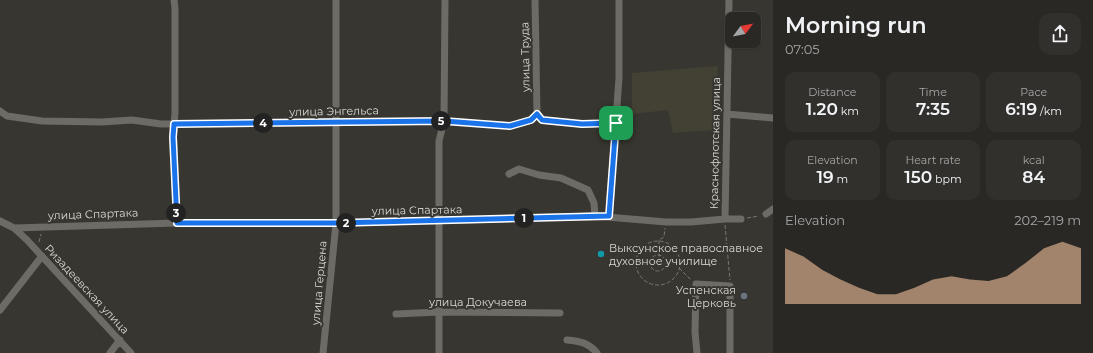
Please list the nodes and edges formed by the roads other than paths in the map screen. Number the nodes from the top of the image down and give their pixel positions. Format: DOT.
graph roads {
  1 [pos="174,0"];
  2 [pos="336,0"];
  3 [pos="445,0"];
  4 [pos="535,0"];
  5 [pos="619,0"];
  6 [pos="729,0"];
  7 [pos="0,112"];
  8 [pos="537,114"];
  9 [pos="728,114"];
  10 [pos="773,118"];
  11 [pos="444,121"];
  12 [pos="335,122"];
  13 [pos="616,123"];
  14 [pos="174,124"];
  15 [pos="509,174"];
  16 [pos="773,209"];
  17 [pos="766,214"];
  18 [pos="595,216"];
  19 [pos="609,216"];
  20 [pos="724,219"];
  21 [pos="741,219"];
  22 [pos="0,221"];
  23 [pos="438,221"];
  24 [pos="177,223"];
  25 [pos="336,223"];
  26 [pos="14,228"];
  27 [pos="35,228"];
  28 [pos="26,240"];
  29 [pos="40,253"];
  30 [pos="0,310"];
  31 [pos="439,312"];
  32 [pos="560,313"];
  33 [pos="396,314"];
  34 [pos="120,340"];
  35 [pos="567,340"];
  36 [pos="110,353"];
  37 [pos="131,353"];
  38 [pos="323,353"];
  39 [pos="439,353"];
  40 [pos="597,353"];
  41 [pos="697,353"];
  42 [pos="730,353"];
  1 -- 14 [label="street"];
  2 -- 12 [label="street, улица Герцена"];
  3 -- 11 [label="street"];
  4 -- 8 [label="street, улица Труда"];
  5 -- 13 [label="street"];
  6 -- 9 [label="street, Краснофлотская улица"];
  7 -- 14 [label="street, улица Энгельса"];
  8 -- 11 [label="street, улица Энгельса"];
  8 -- 13 [label="street"];
  9 -- 10 [label="street"];
  9 -- 20 [label="street, Краснофлотская улица"];
  11 -- 12 [label="street, улица Энгельса"];
  11 -- 23 [label="street"];
  12 -- 14 [label="street, улица Энгельса"];
  12 -- 25 [label="street, улица Герцена"];
  13 -- 19 [label="street"];
  14 -- 24 [label="street"];
  15 -- 18 [label="street"];
  16 -- 17 [label="street"];
  18 -- 19 [label="street, улица Спартака"];
  18 -- 23 [label="street, улица Спартака"];
  19 -- 20 [label="street, улица Спартака"];
  20 -- 21 [label="street, улица Спартака"];
  22 -- 26 [label="street, Ризадеевская улица"];
  23 -- 25 [label="street, улица Спартака"];
  23 -- 31 [label="street"];
  24 -- 25 [label="street, улица Спартака"];
  24 -- 27 [label="street, улица Спартака"];
  25 -- 38 [label="street, улица Герцена"];
  26 -- 27 [label="street, улица Спартака"];
  26 -- 28 [label="street, Ризадеевская улица"];
  27 -- 28 [label="street"];
  28 -- 29 [label="street, Ризадеевская улица"];
  29 -- 30 [label="street"];
  29 -- 34 [label="street, Ризадеевская улица"];
  31 -- 32 [label="street, улица Докучаева"];
  31 -- 33 [label="street, улица Докучаева"];
  31 -- 39 [label="street"];
  34 -- 36 [label="street"];
  34 -- 37 [label="street, Ризадеевская улица"];
  35 -- 40 [label="street"];
  41 -- 42 [label="street"];
}
